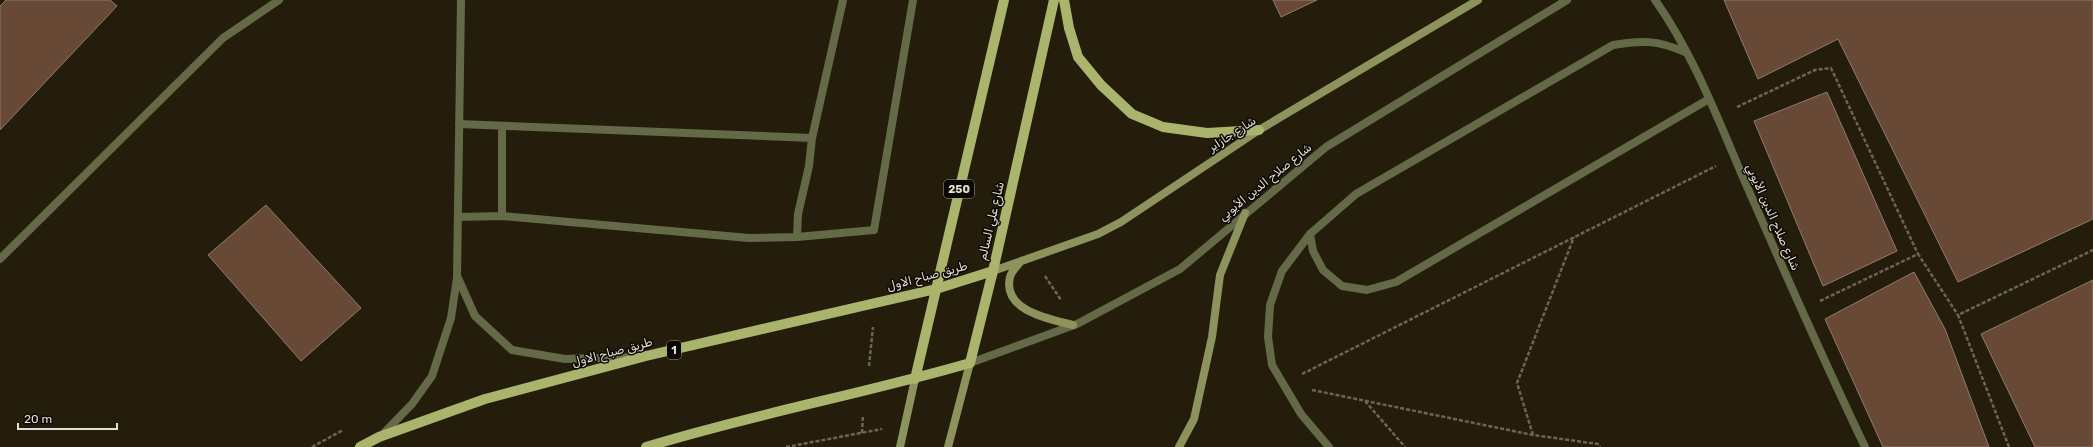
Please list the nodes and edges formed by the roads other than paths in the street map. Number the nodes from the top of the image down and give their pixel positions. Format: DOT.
graph roads {
  1 [pos="279,0"];
  2 [pos="461,0"];
  3 [pos="843,0"];
  4 [pos="913,0"];
  5 [pos="1004,0"];
  6 [pos="1054,0"];
  7 [pos="1064,0"];
  8 [pos="1478,0"];
  9 [pos="1567,0"];
  10 [pos="1654,0"];
  11 [pos="1685,52"];
  12 [pos="1709,99"];
  13 [pos="459,124"];
  14 [pos="502,126"];
  15 [pos="1259,130"];
  16 [pos="812,138"];
  17 [pos="1245,213"];
  18 [pos="502,216"];
  19 [pos="458,217"];
  20 [pos="1310,234"];
  21 [pos="798,237"];
  22 [pos="0,259"];
  23 [pos="1020,261"];
  24 [pos="993,271"];
  25 [pos="458,278"];
  26 [pos="936,289"];
  27 [pos="1073,325"];
  28 [pos="646,356"];
  29 [pos="970,363"];
  30 [pos="915,379"];
  31 [pos="379,437"];
  32 [pos="360,447"];
  33 [pos="646,447"];
  34 [pos="900,447"];
  35 [pos="948,447"];
  36 [pos="1179,447"];
  37 [pos="1329,447"];
  38 [pos="1865,447"];
  1 -- 22 [label="street"];
  2 -- 13 [label="street"];
  3 -- 16 [label="street"];
  4 -- 21 [label="street"];
  5 -- 26 [label="main road, 250"];
  6 -- 24 [label="main road, شارع علي السالم"];
  7 -- 15 [label="main road"];
  8 -- 15 [label="street, شارع جازاير"];
  9 -- 17 [label="street, شارع صلاح الدين الأيوبي"];
  10 -- 11 [label="street, شارع صلاح الدين الأيوبي"];
  11 -- 12 [label="street, شارع صلاح الدين الأيوبي"];
  11 -- 20 [label="street"];
  12 -- 20 [label="street"];
  12 -- 38 [label="street, شارع صلاح الدين الأيوبي"];
  13 -- 14 [label="street"];
  13 -- 19 [label="street"];
  14 -- 16 [label="street"];
  14 -- 18 [label="street"];
  15 -- 23 [label="street, شارع جازاير"];
  16 -- 21 [label="street"];
  17 -- 27 [label="street, شارع صلاح الدين الأيوبي"];
  17 -- 36 [label="street"];
  18 -- 19 [label="street"];
  18 -- 21 [label="street"];
  19 -- 25 [label="street"];
  20 -- 37 [label="street"];
  23 -- 24 [label="street, شارع جازاير"];
  23 -- 27 [label="street"];
  24 -- 26 [label="main road, طريق صباح الاول / 1"];
  24 -- 29 [label="main road, شارع علي السالم"];
  25 -- 28 [label="street"];
  25 -- 31 [label="street"];
  26 -- 28 [label="main road, طريق صباح الاول / 1"];
  26 -- 30 [label="main road, 250"];
  27 -- 29 [label="street, شارع صلاح الدين الأيوبي"];
  28 -- 31 [label="main road, طريق صباح الاول / 1"];
  29 -- 30 [label="main road"];
  29 -- 35 [label="street, شارع علي السالم"];
  30 -- 33 [label="main road"];
  30 -- 34 [label="street, 250"];
  31 -- 32 [label="main road, طريق صباح الاول / 1"];
}
